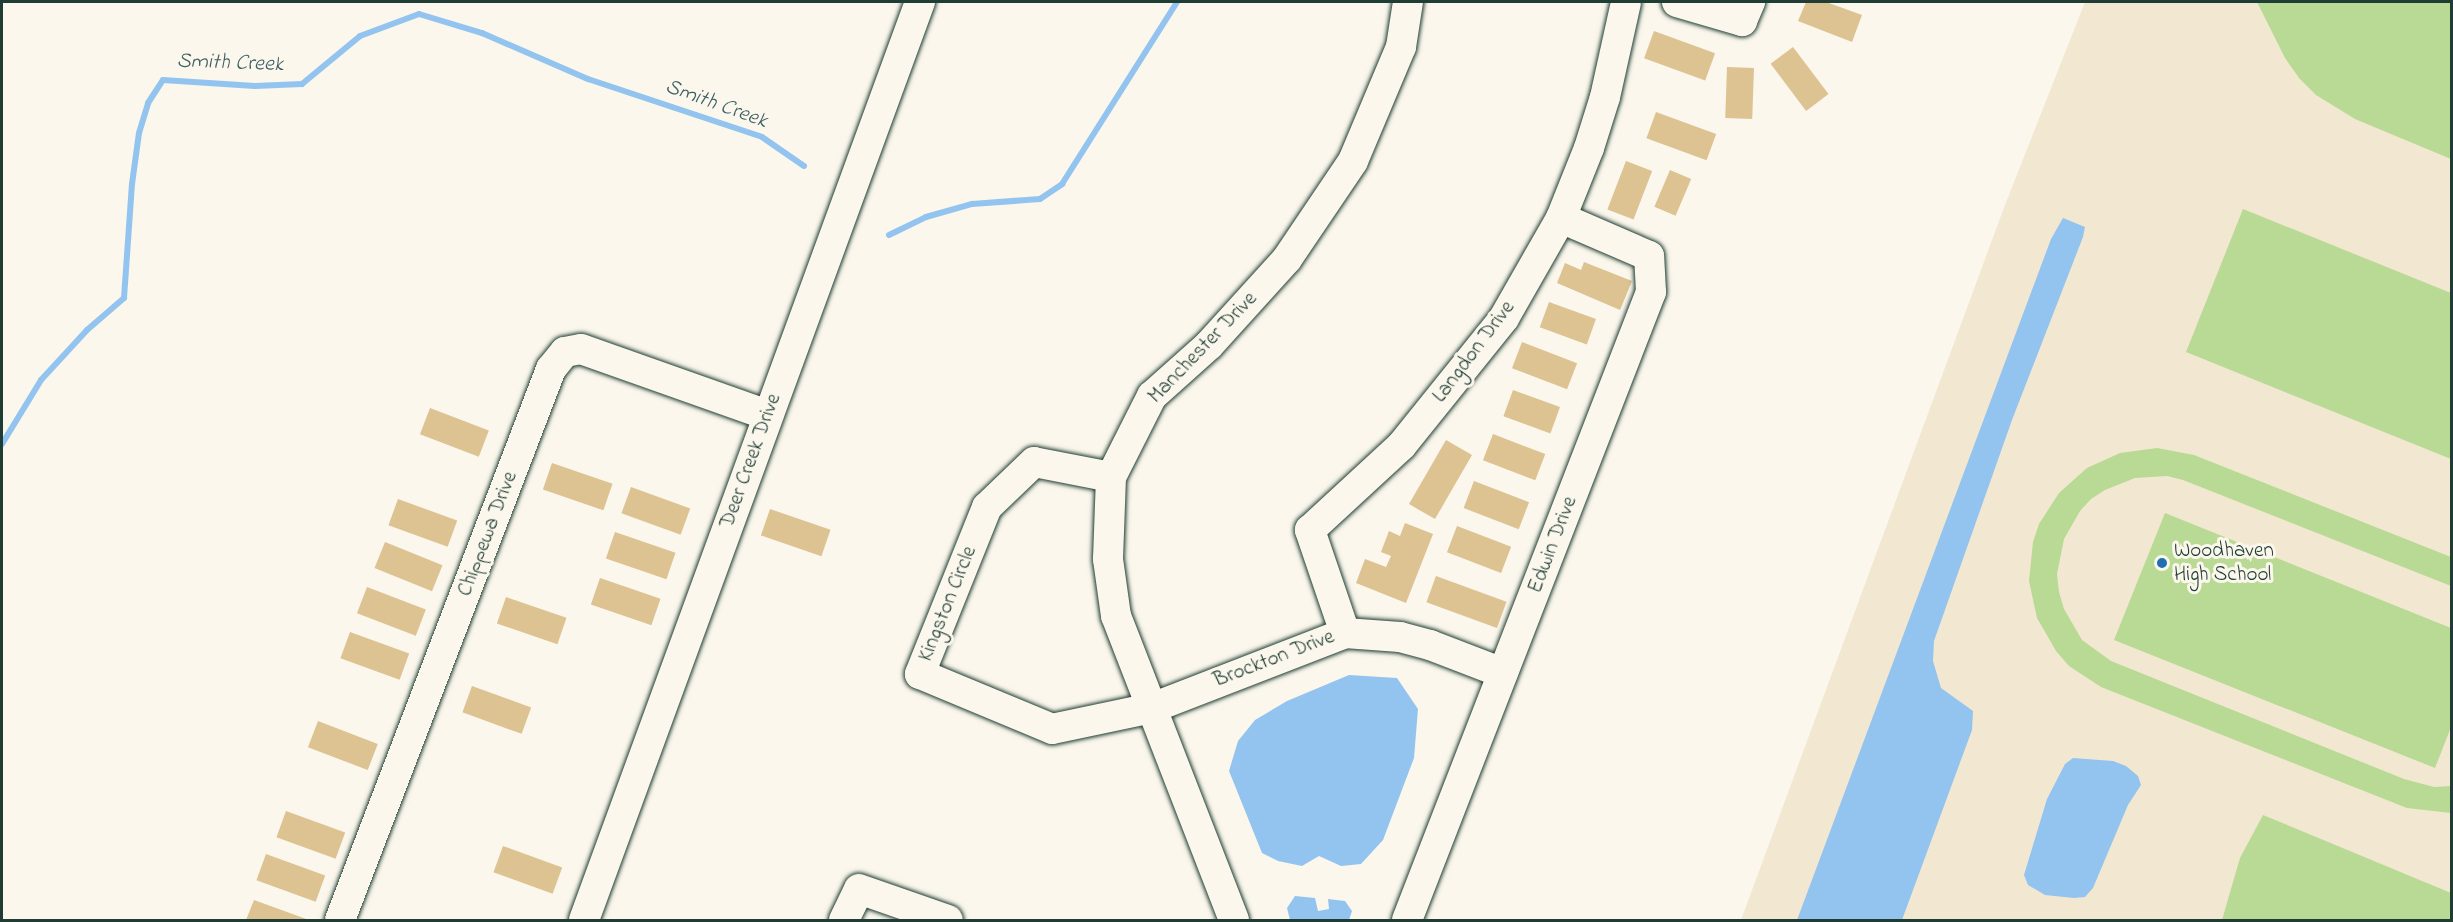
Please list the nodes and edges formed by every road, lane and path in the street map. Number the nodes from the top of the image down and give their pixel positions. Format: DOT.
graph roads {
  1 [pos="920,2"];
  2 [pos="1408,2"];
  3 [pos="1626,2"];
  4 [pos="1677,2"];
  5 [pos="1750,2"];
  6 [pos="1561,218"];
  7 [pos="767,415"];
  8 [pos="1111,477"];
  9 [pos="1345,633"];
  10 [pos="1503,673"];
  11 [pos="1152,708"];
  12 [pos="340,921"];
  13 [pos="584,921"];
  14 [pos="844,921"];
  15 [pos="948,921"];
  16 [pos="1234,921"];
  17 [pos="1407,921"];
  1 -- 7 [label="street, Deer Creek Drive"];
  2 -- 8 [label="street, Manchester Drive"];
  3 -- 6 [label="street, Langdon Drive"];
  4 -- 5 [label="street"];
  6 -- 9 [label="street, Langdon Drive"];
  6 -- 10 [label="street, Edwin Drive"];
  7 -- 12 [label="street, Chippewa Drive"];
  7 -- 13 [label="street, Deer Creek Drive"];
  8 -- 11 [label="street, Manchester Drive"];
  8 -- 11 [label="street, Kingston Circle"];
  9 -- 10 [label="street, Brockton Drive"];
  9 -- 11 [label="street, Brockton Drive"];
  10 -- 17 [label="street, Edwin Drive"];
  11 -- 16 [label="street, Manchester Drive"];
  14 -- 15 [label="street"];
}
